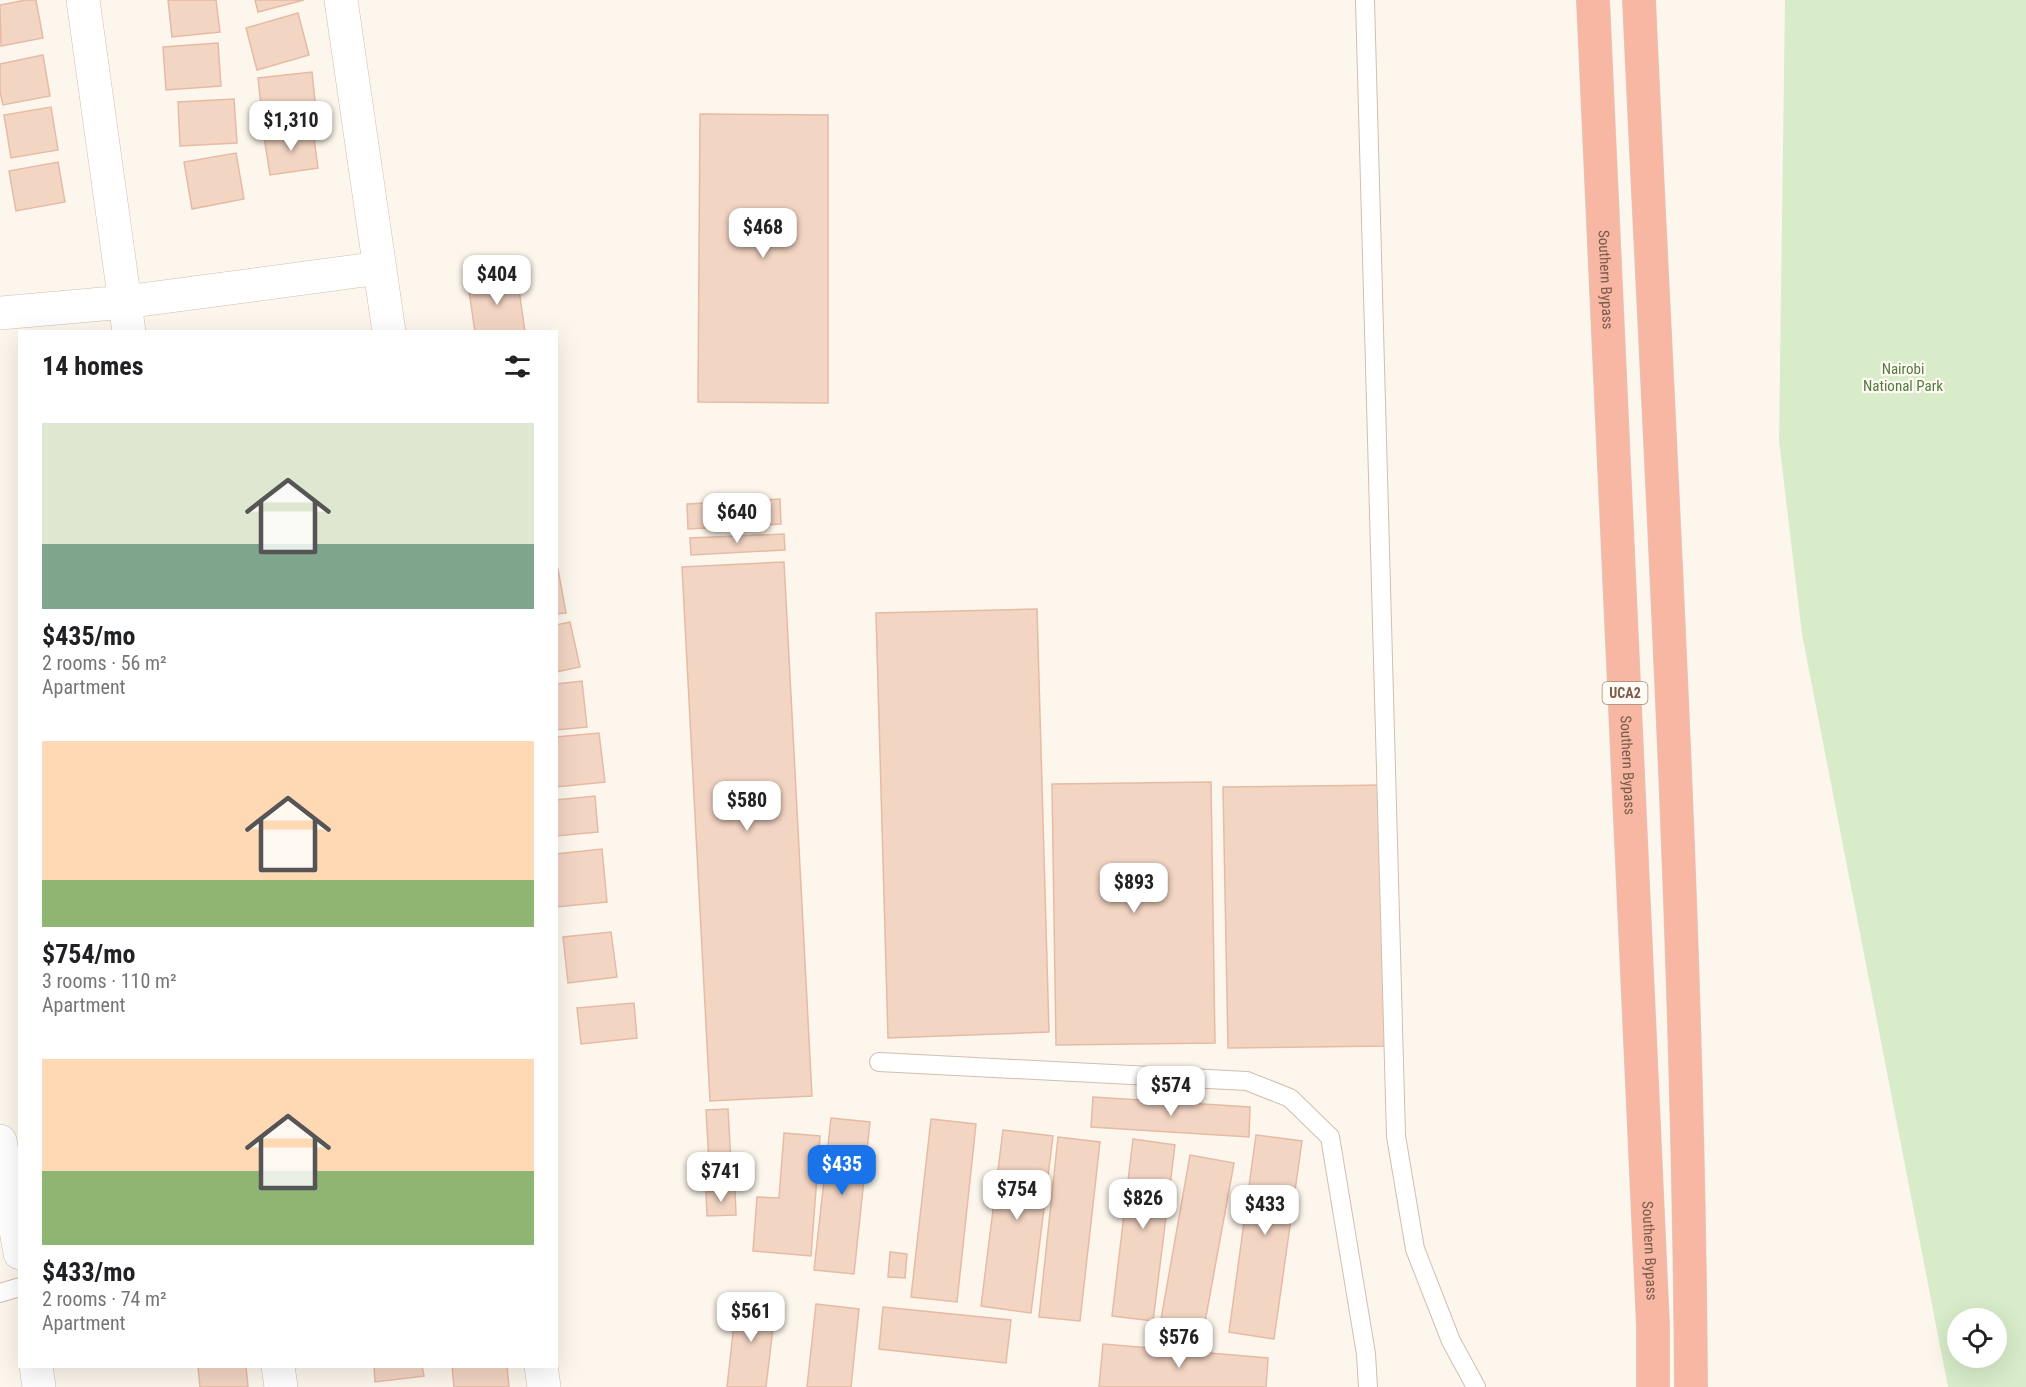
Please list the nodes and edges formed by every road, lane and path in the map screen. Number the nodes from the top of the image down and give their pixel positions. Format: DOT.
graph roads {
  1 [pos="83,0"];
  2 [pos="340,0"];
  3 [pos="1365,0"];
  4 [pos="1593,0"];
  5 [pos="1639,0"];
  6 [pos="380,268"];
  7 [pos="0,313"];
  8 [pos="127,317"];
  9 [pos="389,330"];
  10 [pos="879,1062"];
  11 [pos="0,1141"];
  12 [pos="18,1242"];
  13 [pos="18,1288"];
  14 [pos="0,1293"];
  15 [pos="36,1368"];
  16 [pos="278,1368"];
  17 [pos="541,1368"];
  18 [pos="39,1387"];
  19 [pos="281,1387"];
  20 [pos="544,1387"];
  21 [pos="1368,1387"];
  22 [pos="1476,1387"];
  23 [pos="1653,1387"];
  24 [pos="1691,1387"];
  1 -- 8 [label="street"];
  2 -- 6 [label="street"];
  3 -- 22 [label="lane"];
  4 -- 23 [label="highway, Southern Bypass / UCA2"];
  5 -- 24 [label="highway"];
  6 -- 8 [label="street"];
  6 -- 9 [label="street"];
  7 -- 8 [label="street"];
  10 -- 21 [label="lane"];
  11 -- 12 [label="street"];
  13 -- 14 [label="lane"];
  15 -- 18 [label="street"];
  16 -- 19 [label="street"];
  17 -- 20 [label="street"];
}
